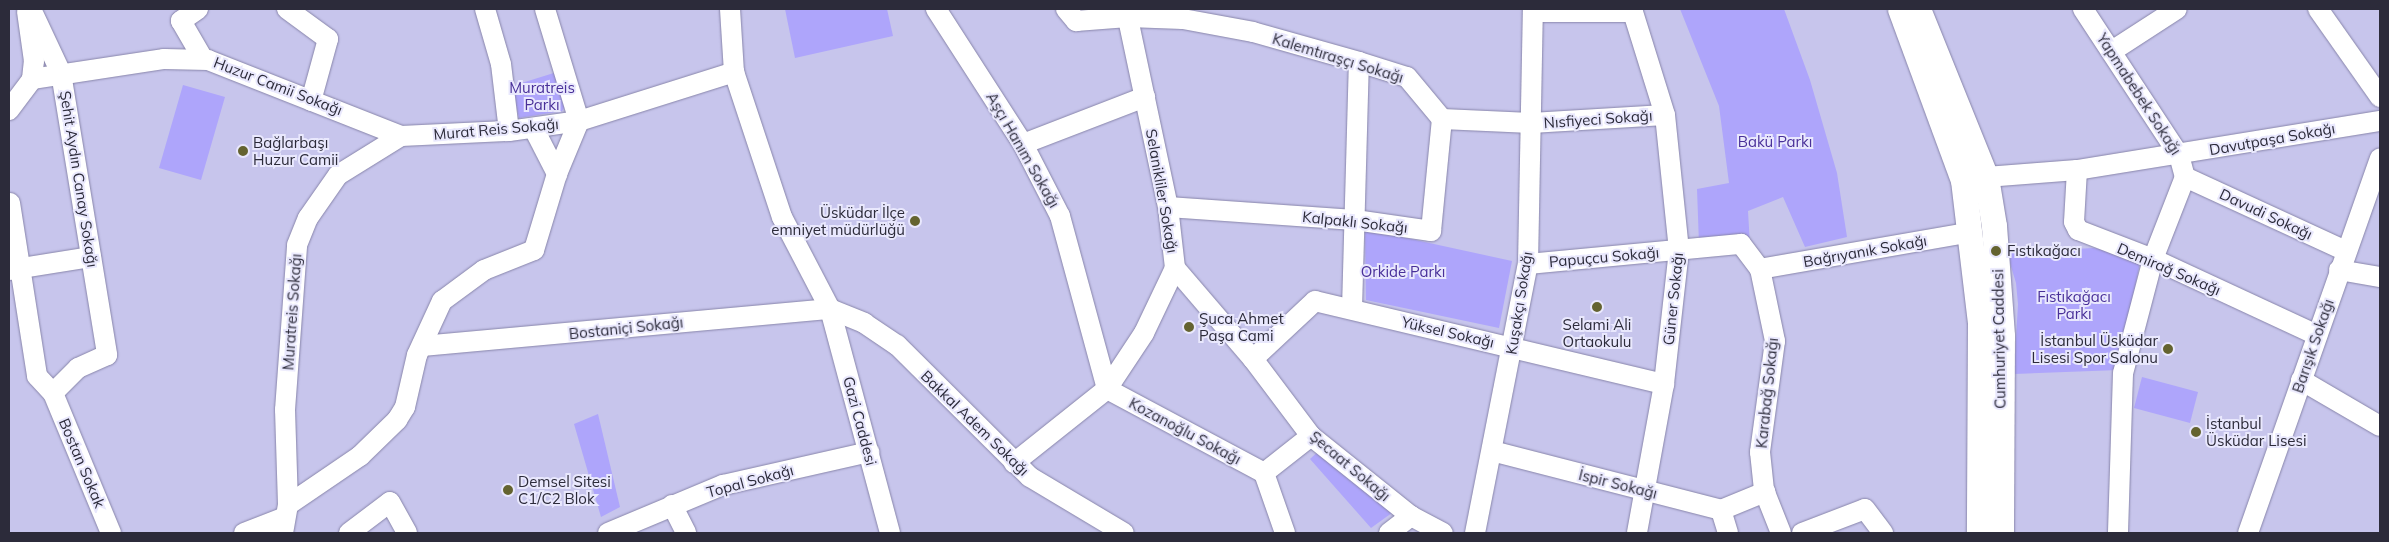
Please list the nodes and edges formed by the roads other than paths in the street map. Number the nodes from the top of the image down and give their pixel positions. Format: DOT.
graph roads {
  1 [pos="26,9"];
  2 [pos="31,9"];
  3 [pos="198,9"];
  4 [pos="287,9"];
  5 [pos="485,9"];
  6 [pos="545,9"];
  7 [pos="730,9"];
  8 [pos="936,9"];
  9 [pos="1066,9"];
  10 [pos="1900,9"];
  11 [pos="1918,9"];
  12 [pos="2083,9"];
  13 [pos="2177,9"];
  14 [pos="2318,9"];
  15 [pos="1533,10"];
  16 [pos="1632,10"];
  17 [pos="1127,13"];
  18 [pos="2112,51"];
  19 [pos="203,59"];
  20 [pos="1359,62"];
  21 [pos="734,72"];
  22 [pos="62,73"];
  23 [pos="32,79"];
  24 [pos="1145,97"];
  25 [pos="2380,97"];
  26 [pos="311,101"];
  27 [pos="9,110"];
  28 [pos="1665,115"];
  29 [pos="1442,120"];
  30 [pos="579,121"];
  31 [pos="2380,121"];
  32 [pos="1531,123"];
  33 [pos="534,129"];
  34 [pos="509,131"];
  35 [pos="401,136"];
  36 [pos="1024,144"];
  37 [pos="2180,154"];
  38 [pos="2380,159"];
  39 [pos="2077,170"];
  40 [pos="557,174"];
  41 [pos="1986,177"];
  42 [pos="2185,177"];
  43 [pos="10,203"];
  44 [pos="1168,207"];
  45 [pos="1355,220"];
  46 [pos="1971,232"];
  47 [pos="1679,250"];
  48 [pos="2346,251"];
  49 [pos="91,257"];
  50 [pos="2153,259"];
  51 [pos="1528,264"];
  52 [pos="1175,268"];
  53 [pos="14,269"];
  54 [pos="1760,269"];
  55 [pos="2339,270"];
  56 [pos="2380,277"];
  57 [pos="830,309"];
  58 [pos="1352,309"];
  59 [pos="2317,334"];
  60 [pos="422,346"];
  61 [pos="1512,347"];
  62 [pos="1253,359"];
  63 [pos="2301,380"];
  64 [pos="1664,384"];
  65 [pos="1107,389"];
  66 [pos="53,394"];
  67 [pos="2380,426"];
  68 [pos="1311,436"];
  69 [pos="1492,451"];
  70 [pos="868,452"];
  71 [pos="1014,463"];
  72 [pos="1264,473"];
  73 [pos="1646,492"];
  74 [pos="1765,492"];
  75 [pos="672,505"];
  76 [pos="1721,510"];
  77 [pos="1411,516"];
  78 [pos="285,519"];
  79 [pos="111,533"];
  80 [pos="244,533"];
  81 [pos="348,533"];
  82 [pos="407,533"];
  83 [pos="608,533"];
  84 [pos="686,533"];
  85 [pos="890,533"];
  86 [pos="1124,533"];
  87 [pos="1285,533"];
  88 [pos="1389,533"];
  89 [pos="1443,533"];
  90 [pos="1475,533"];
  91 [pos="1637,533"];
  92 [pos="1728,533"];
  93 [pos="1782,533"];
  94 [pos="1802,533"];
  95 [pos="1883,533"];
  96 [pos="1979,533"];
  97 [pos="2001,533"];
  98 [pos="2118,533"];
  99 [pos="2248,533"];
  1 -- 23 [label="street"];
  2 -- 22 [label="street, Şehit Aydın Canay Sokağı"];
  3 -- 19 [label="street"];
  4 -- 26 [label="street"];
  5 -- 34 [label="street"];
  6 -- 30 [label="street"];
  7 -- 21 [label="street, Gazi Caddesi"];
  8 -- 36 [label="street, Aşçı Hanım Sokağı"];
  9 -- 17 [label="street, Kalemtıraşçı Sokağı"];
  10 -- 46 [label="main road, Cumhuriyet Caddesi"];
  11 -- 41 [label="main road, Cumhuriyet Caddesi"];
  12 -- 18 [label="street, Yapmabebek Sokağı"];
  13 -- 18 [label="street"];
  14 -- 25 [label="street"];
  15 -- 16 [label="street"];
  15 -- 32 [label="street, Kuşakçı Sokağı"];
  16 -- 28 [label="street, Güner Sokağı"];
  17 -- 20 [label="street, Kalemtıraşçı Sokağı"];
  17 -- 24 [label="street, Selanikliler Sokağı"];
  18 -- 37 [label="street, Yapmabebek Sokağı"];
  19 -- 22 [label="street, Huzur Camii Sokağı"];
  19 -- 26 [label="street, Huzur Camii Sokağı"];
  20 -- 29 [label="street, Kalemtıraşçı Sokağı"];
  20 -- 45 [label="street"];
  21 -- 30 [label="street, Murat Reis Sokağı"];
  21 -- 57 [label="street, Gazi Caddesi"];
  22 -- 23 [label="street, Huzur Camii Sokağı"];
  22 -- 49 [label="street, Şehit Aydın Canay Sokağı"];
  23 -- 27 [label="street"];
  24 -- 36 [label="street"];
  24 -- 44 [label="street, Selanikliler Sokağı"];
  26 -- 35 [label="street, Huzur Camii Sokağı"];
  28 -- 32 [label="street, Nısfiyeci Sokağı"];
  28 -- 47 [label="street, Güner Sokağı"];
  29 -- 32 [label="street"];
  29 -- 45 [label="street, Kalpaklı Sokağı"];
  30 -- 33 [label="street, Murat Reis Sokağı"];
  30 -- 40 [label="street"];
  31 -- 37 [label="street, Davutpaşa Sokağı"];
  32 -- 51 [label="street, Kuşakçı Sokağı"];
  33 -- 34 [label="street, Murat Reis Sokağı"];
  33 -- 40 [label="street"];
  34 -- 35 [label="street, Murat Reis Sokağı"];
  35 -- 78 [label="street, Muratreis Sokağı"];
  36 -- 65 [label="street, Aşçı Hanım Sokağı"];
  37 -- 39 [label="street, Davutpaşa Sokağı"];
  37 -- 42 [label="street, Yapmabebek Sokağı"];
  38 -- 48 [label="street, Barışık Sokağı"];
  39 -- 41 [label="street, Davutpaşa Sokağı"];
  39 -- 50 [label="street, Demirağ Sokağı"];
  40 -- 60 [label="street"];
  41 -- 97 [label="main road, Cumhuriyet Caddesi"];
  42 -- 48 [label="street, Davudi Sokağı"];
  42 -- 50 [label="street"];
  43 -- 53 [label="street, Bostan Sokak"];
  44 -- 45 [label="street, Kalpaklı Sokağı"];
  44 -- 52 [label="street, Selanikliler Sokağı"];
  45 -- 58 [label="street"];
  46 -- 54 [label="street, Bağrıyanık Sokağı"];
  46 -- 96 [label="main road, Cumhuriyet Caddesi"];
  47 -- 51 [label="street, Papuçcu Sokağı"];
  47 -- 54 [label="street, Karabağ Sokağı"];
  47 -- 64 [label="street, Güner Sokağı"];
  48 -- 55 [label="street, Barışık Sokağı"];
  49 -- 53 [label="street"];
  49 -- 66 [label="street, Şehit Aydın Canay Sokağı"];
  50 -- 59 [label="street, Demirağ Sokağı"];
  50 -- 98 [label="street"];
  51 -- 61 [label="street, Kuşakçı Sokağı"];
  52 -- 62 [label="street, Şecaat Sokağı"];
  52 -- 65 [label="street, Selanikliler Sokağı"];
  53 -- 66 [label="street, Bostan Sokak"];
  54 -- 74 [label="street, Karabağ Sokağı"];
  55 -- 56 [label="street"];
  55 -- 59 [label="street, Barışık Sokağı"];
  57 -- 60 [label="street, Bostaniçi Sokağı"];
  57 -- 70 [label="street, Gazi Caddesi"];
  57 -- 71 [label="street, Bakkal Adem Sokağı"];
  58 -- 61 [label="street, Yüksel Sokağı"];
  58 -- 62 [label="street, Yüksel Sokağı"];
  59 -- 63 [label="street, Barışık Sokağı"];
  60 -- 78 [label="street"];
  61 -- 64 [label="street, Yüksel Sokağı"];
  61 -- 69 [label="street, Kuşakçı Sokağı"];
  62 -- 68 [label="street, Şecaat Sokağı"];
  63 -- 67 [label="street"];
  63 -- 99 [label="street, Barışık Sokağı"];
  64 -- 73 [label="street, Güner Sokağı"];
  65 -- 71 [label="street, Selanikliler Sokağı"];
  65 -- 72 [label="street, Kozanoğlu Sokağı"];
  66 -- 79 [label="street, Bostan Sokak"];
  68 -- 72 [label="street"];
  68 -- 77 [label="street, Şecaat Sokağı"];
  69 -- 73 [label="street, İspir Sokağı"];
  69 -- 90 [label="street, Kuşakçı Sokağı"];
  70 -- 75 [label="street, Topal Sokağı"];
  70 -- 85 [label="street, Gazi Caddesi"];
  71 -- 86 [label="street, Bakkal Adem Sokağı"];
  72 -- 87 [label="street"];
  73 -- 76 [label="street, İspir Sokağı"];
  73 -- 91 [label="street, Güner Sokağı"];
  74 -- 76 [label="street"];
  74 -- 93 [label="street, Karabağ Sokağı"];
  75 -- 83 [label="street, Topal Sokağı"];
  75 -- 84 [label="street"];
  76 -- 92 [label="street"];
  77 -- 88 [label="street"];
  77 -- 89 [label="street, Şecaat Sokağı"];
  78 -- 80 [label="street"];
  81 -- 82 [label="street"];
  94 -- 95 [label="street"];
}
